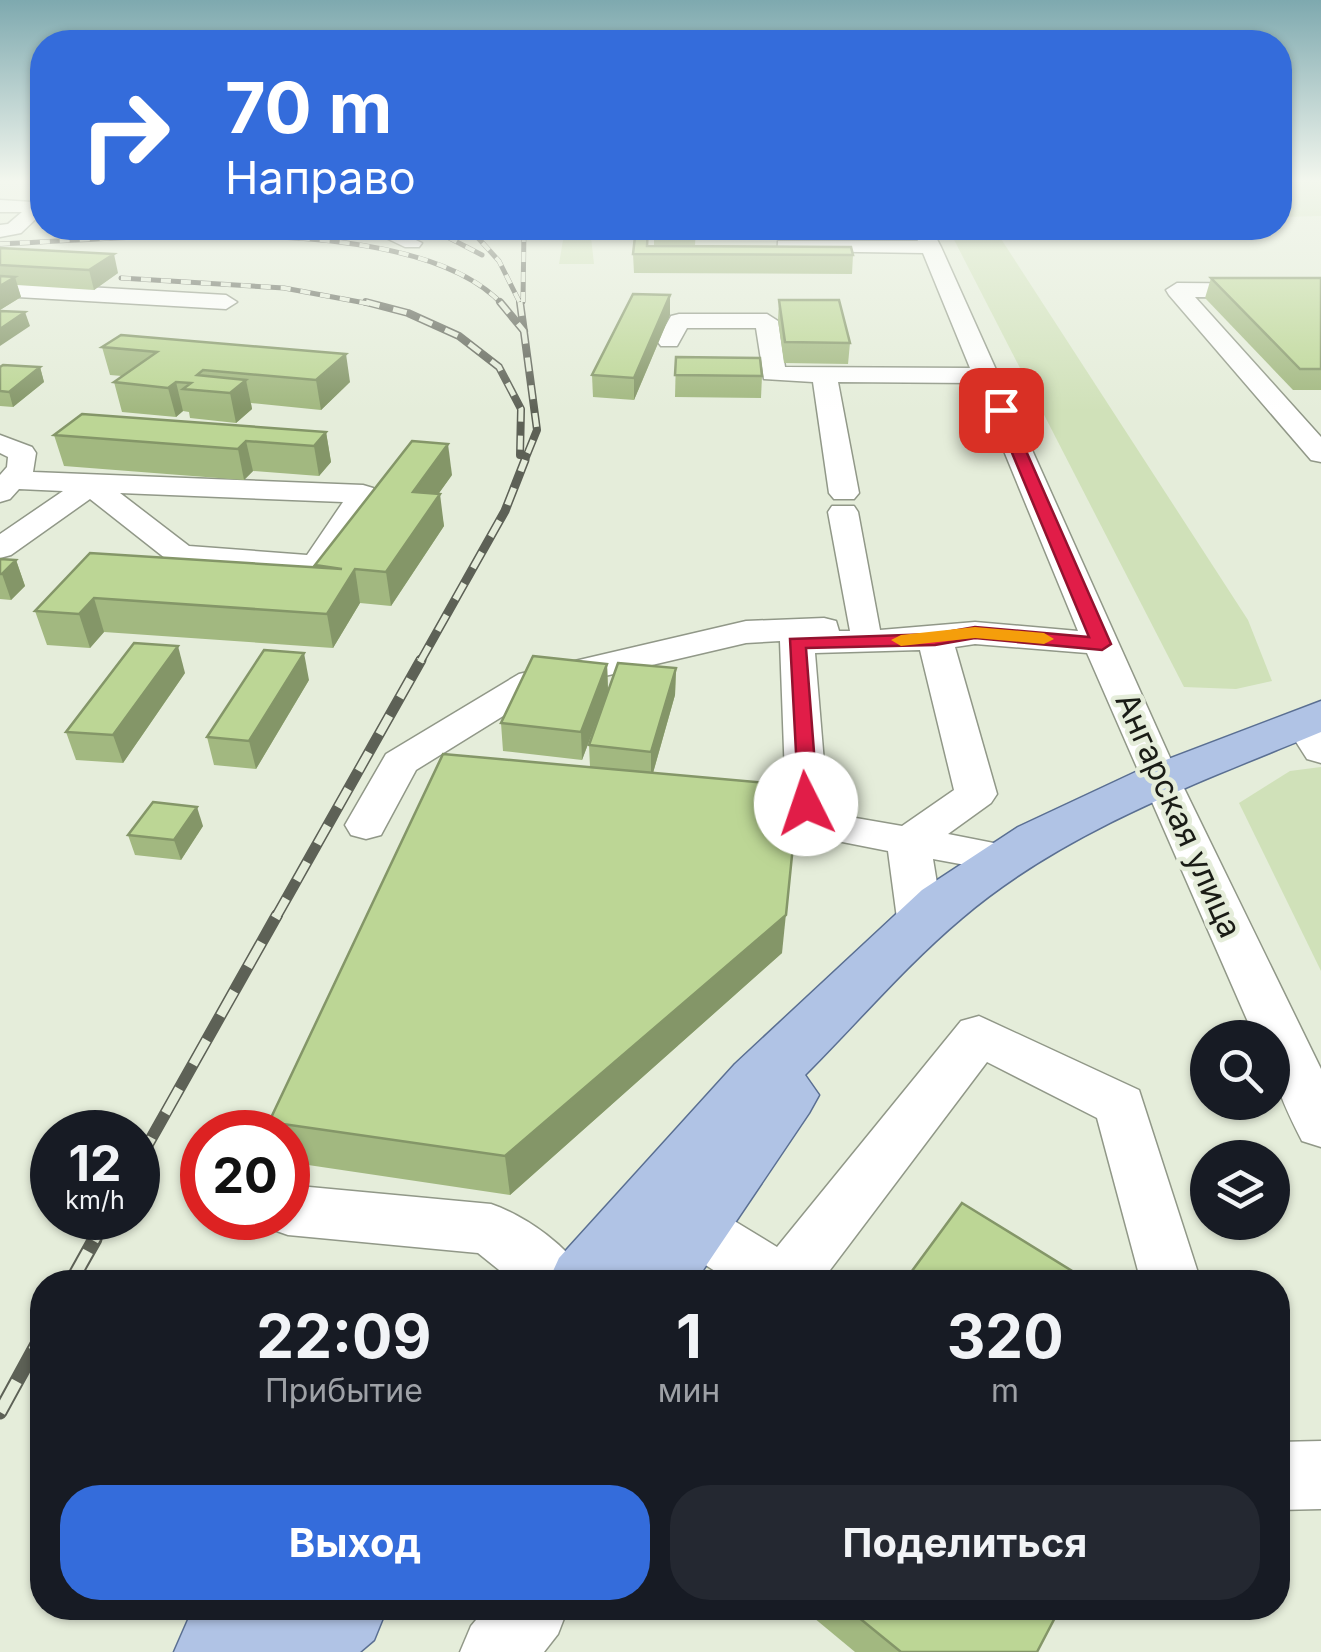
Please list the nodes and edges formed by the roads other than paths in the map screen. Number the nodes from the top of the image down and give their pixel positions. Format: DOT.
graph roads {
  1 [pos="935,257"];
  2 [pos="0,290"];
  3 [pos="1321,290"];
  4 [pos="226,302"];
  5 [pos="669,341"];
  6 [pos="824,374"];
  7 [pos="986,376"];
  8 [pos="0,443"];
  9 [pos="1321,454"];
  10 [pos="91,485"];
  11 [pos="6,486"];
  12 [pos="0,548"];
  13 [pos="865,628"];
  14 [pos="975,632"];
  15 [pos="935,639"];
  16 [pos="1102,644"];
  17 [pos="1315,729"];
  18 [pos="1160,780"];
  19 [pos="366,826"];
  20 [pos="908,842"];
  21 [pos="1008,859"];
  22 [pos="899,947"];
  23 [pos="1321,1125"];
  24 [pos="310,1212"];
  25 [pos="693,1226"];
  26 [pos="543,1270"];
  27 [pos="595,1270"];
  28 [pos="662,1270"];
  29 [pos="764,1270"];
  30 [pos="794,1270"];
  31 [pos="1168,1270"];
  32 [pos="1321,1475"];
  33 [pos="1290,1476"];
  34 [pos="253,1620"];
  35 [pos="328,1620"];
  36 [pos="523,1620"];
  37 [pos="220,1652"];
  38 [pos="292,1652"];
  39 [pos="498,1652"];
  1 -- 7 [label="street, Ангарская улица"];
  2 -- 4 [label="street"];
  3 -- 9 [label="street"];
  5 -- 6 [label="street"];
  6 -- 7 [label="street"];
  6 -- 13 [label="street"];
  7 -- 16 [label="street, Ангарская улица"];
  8 -- 11 [label="street"];
  10 -- 10 [label="street"];
  10 -- 11 [label="street"];
  10 -- 12 [label="street"];
  13 -- 14 [label="street"];
  13 -- 19 [label="street"];
  14 -- 15 [label="street"];
  14 -- 16 [label="street"];
  15 -- 20 [label="street"];
  15 -- 20 [label="street"];
  16 -- 18 [label="street, Ангарская улица"];
  17 -- 18 [label="main road"];
  18 -- 21 [label="main road"];
  18 -- 23 [label="street, Ангарская улица"];
  20 -- 21 [label="street"];
  20 -- 22 [label="street"];
  21 -- 22 [label="main road"];
  22 -- 25 [label="main road"];
  22 -- 27 [label="main road"];
  24 -- 26 [label="street"];
  25 -- 28 [label="main road"];
  25 -- 29 [label="street"];
  30 -- 31 [label="street"];
  32 -- 33 [label="street"];
  34 -- 37 [label="main road"];
  35 -- 38 [label="main road"];
  36 -- 39 [label="street"];
}
